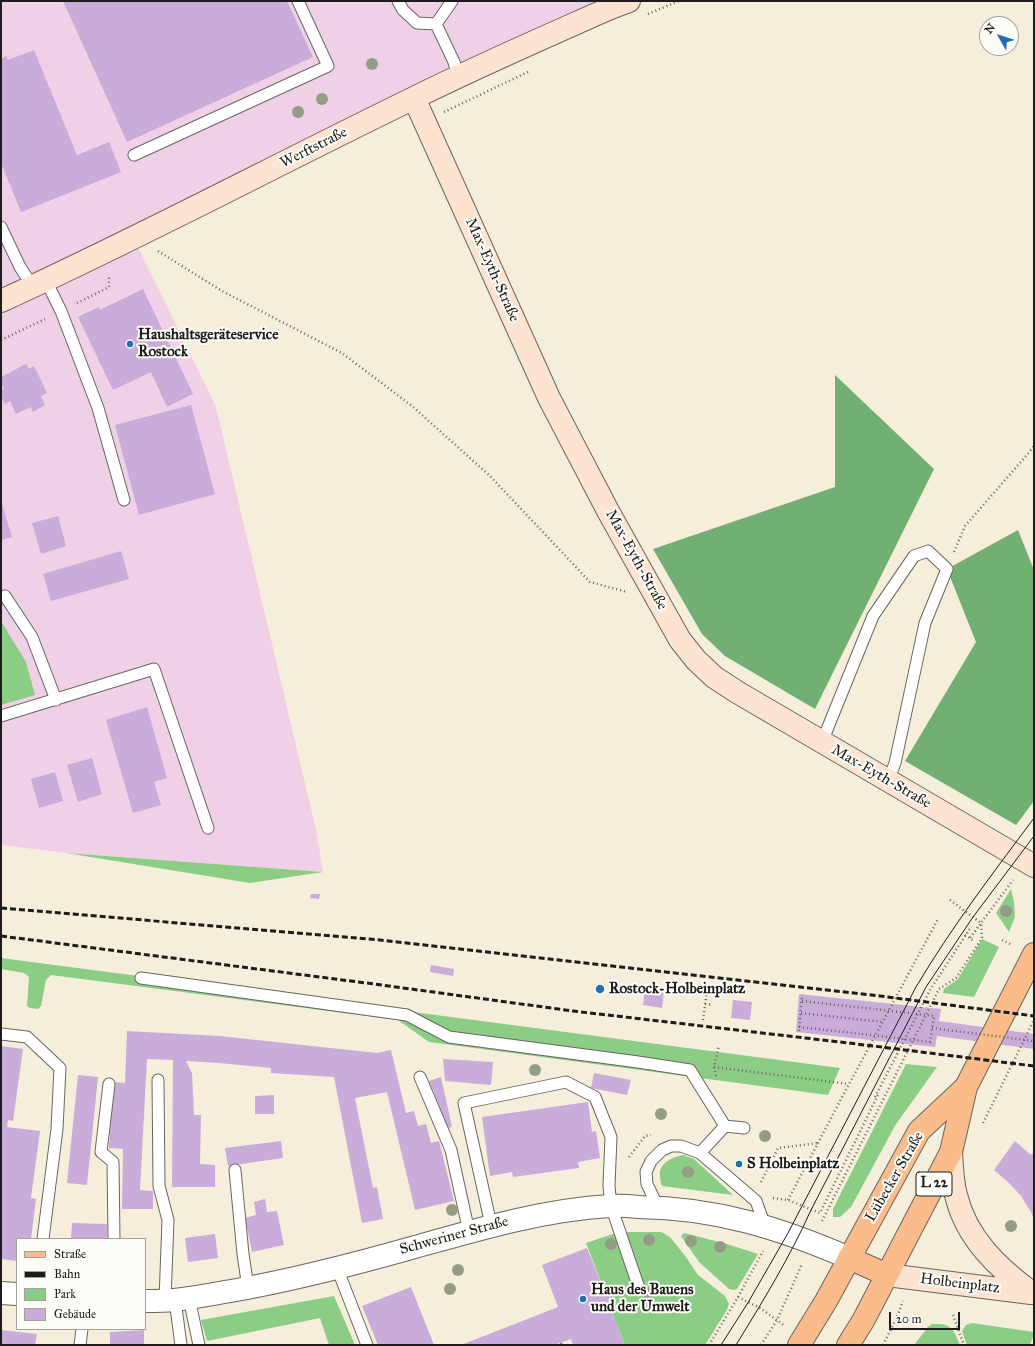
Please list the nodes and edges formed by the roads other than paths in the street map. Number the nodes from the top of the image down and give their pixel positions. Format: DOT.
graph roads {
  1 [pos="298,1"];
  2 [pos="398,1"];
  3 [pos="452,1"];
  4 [pos="629,1"];
  5 [pos="436,24"];
  6 [pos="458,77"];
  7 [pos="414,98"];
  8 [pos="134,155"];
  9 [pos="1,227"];
  10 [pos="39,284"];
  11 [pos="1,301"];
  12 [pos="124,500"];
  13 [pos="5,596"];
  14 [pos="56,700"];
  15 [pos="1,716"];
  16 [pos="822,742"];
  17 [pos="888,781"];
  18 [pos="208,828"];
  19 [pos="1030,864"];
  20 [pos="1034,954"];
  21 [pos="141,978"];
  22 [pos="1,1034"];
  23 [pos="420,1077"];
  24 [pos="158,1080"];
  25 [pos="108,1084"];
  26 [pos="966,1087"];
  27 [pos="725,1126"];
  28 [pos="744,1128"];
  29 [pos="951,1152"];
  30 [pos="700,1153"];
  31 [pos="235,1170"];
  32 [pos="611,1206"];
  33 [pos="658,1207"];
  34 [pos="492,1225"];
  35 [pos="765,1226"];
  36 [pos="468,1232"];
  37 [pos="43,1238"];
  38 [pos="114,1238"];
  39 [pos="849,1258"];
  40 [pos="337,1268"];
  41 [pos="887,1275"];
  42 [pos="248,1288"];
  43 [pos="639,1288"];
  44 [pos="1,1293"];
  45 [pos="1033,1293"];
  46 [pos="16,1294"];
  47 [pos="168,1300"];
  48 [pos="82,1330"];
  49 [pos="80,1345"];
  50 [pos="180,1345"];
  51 [pos="199,1345"];
  52 [pos="367,1345"];
  53 [pos="799,1345"];
  54 [pos="848,1345"];
  1 -- 8 [label="lane"];
  2 -- 5 [label="lane"];
  3 -- 5 [label="lane"];
  4 -- 6 [label="street, Werftstraße"];
  5 -- 6 [label="lane"];
  6 -- 7 [label="street, Werftstraße"];
  7 -- 10 [label="street, Werftstraße"];
  7 -- 16 [label="street, Max-Eyth-Straße"];
  9 -- 10 [label="lane"];
  10 -- 11 [label="street, Werftstraße"];
  10 -- 12 [label="lane"];
  13 -- 14 [label="lane"];
  14 -- 15 [label="lane"];
  14 -- 18 [label="lane"];
  16 -- 17 [label="street, Max-Eyth-Straße"];
  16 -- 17 [label="lane"];
  17 -- 19 [label="street, Max-Eyth-Straße"];
  20 -- 26 [label="main road, Lübecker Straße / L 22"];
  21 -- 27 [label="lane"];
  22 -- 37 [label="lane"];
  23 -- 36 [label="lane"];
  24 -- 47 [label="lane"];
  25 -- 38 [label="lane"];
  26 -- 29 [label="main road, Lübecker Straße / L 22"];
  26 -- 39 [label="main road, Lübecker Straße / L 22"];
  27 -- 28 [label="lane"];
  27 -- 30 [label="lane"];
  29 -- 41 [label="main road, Lübecker Straße / L 22"];
  29 -- 45 [label="street"];
  30 -- 33 [label="lane"];
  30 -- 35 [label="lane"];
  31 -- 42 [label="lane"];
  32 -- 33 [label="street, Schweriner Straße"];
  32 -- 34 [label="street, Schweriner Straße"];
  32 -- 34 [label="lane"];
  32 -- 43 [label="lane"];
  33 -- 35 [label="street, Schweriner Straße"];
  34 -- 36 [label="street, Schweriner Straße"];
  35 -- 39 [label="street"];
  36 -- 40 [label="street, Schweriner Straße"];
  39 -- 41 [label="main road"];
  39 -- 53 [label="main road, L 22"];
  40 -- 42 [label="street, Schweriner Straße"];
  40 -- 52 [label="lane"];
  41 -- 45 [label="street, Holbeinplatz"];
  41 -- 54 [label="main road, L 22"];
  42 -- 47 [label="street, Schweriner Straße"];
  44 -- 46 [label="street"];
  47 -- 50 [label="lane"];
  47 -- 51 [label="lane"];
  48 -- 49 [label="lane"];
}
